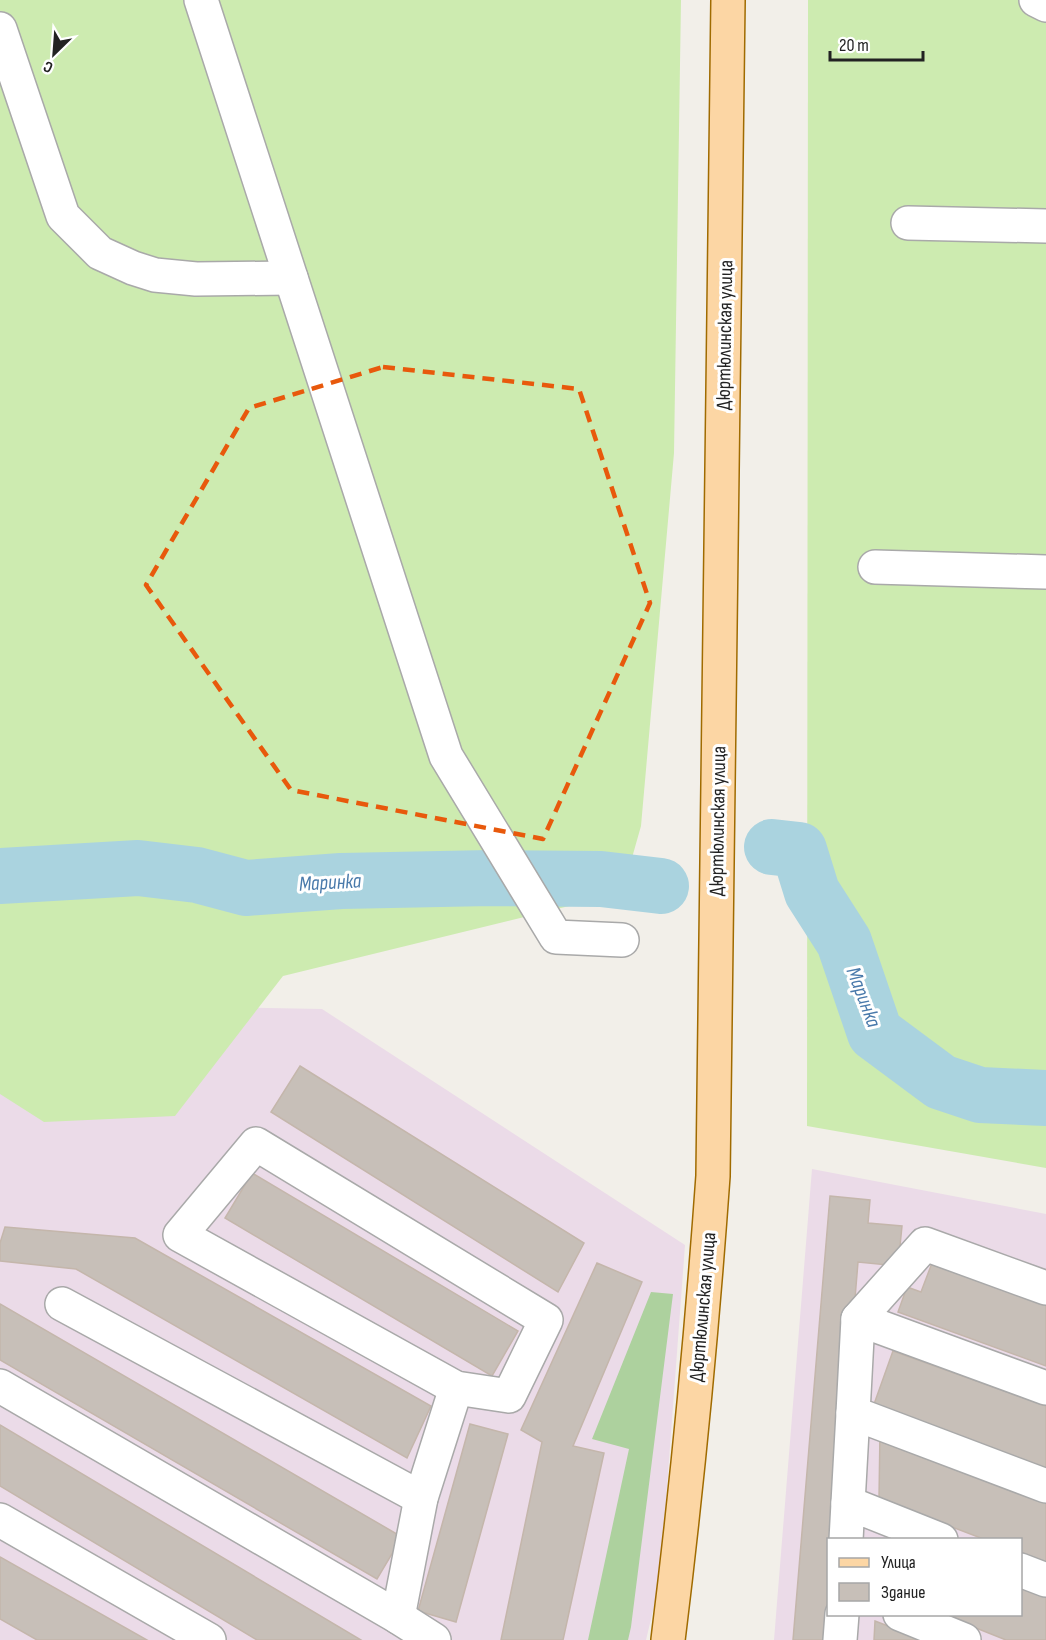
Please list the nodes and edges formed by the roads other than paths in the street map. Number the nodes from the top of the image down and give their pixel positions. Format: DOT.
graph roads {
  1 [pos="201,0"];
  2 [pos="728,0"];
  3 [pos="1036,0"];
  4 [pos="1046,5"];
  5 [pos="0,29"];
  6 [pos="908,223"];
  7 [pos="1046,226"];
  8 [pos="291,278"];
  9 [pos="875,567"];
  10 [pos="1046,572"];
  11 [pos="622,940"];
  12 [pos="1046,1288"];
  13 [pos="62,1304"];
  14 [pos="858,1318"];
  15 [pos="0,1386"];
  16 [pos="456,1388"];
  17 [pos="1046,1388"];
  18 [pos="853,1413"];
  19 [pos="1046,1486"];
  20 [pos="422,1498"];
  21 [pos="848,1503"];
  22 [pos="0,1520"];
  23 [pos="846,1538"];
  24 [pos="938,1538"];
  25 [pos="1022,1571"];
  26 [pos="1046,1580"];
  27 [pos="842,1616"];
  28 [pos="905,1616"];
  29 [pos="398,1617"];
  30 [pos="209,1640"];
  31 [pos="434,1640"];
  32 [pos="668,1640"];
  33 [pos="840,1640"];
  34 [pos="964,1640"];
  1 -- 8 [label="lane"];
  2 -- 32 [label="main road, Дюртюлинская улица"];
  3 -- 4 [label="lane"];
  5 -- 8 [label="lane"];
  6 -- 7 [label="lane"];
  8 -- 11 [label="lane"];
  9 -- 10 [label="lane"];
  12 -- 14 [label="lane"];
  13 -- 20 [label="lane"];
  14 -- 17 [label="lane"];
  14 -- 18 [label="lane"];
  15 -- 29 [label="lane"];
  16 -- 16 [label="lane"];
  16 -- 20 [label="lane"];
  18 -- 19 [label="lane"];
  18 -- 21 [label="lane"];
  20 -- 29 [label="lane"];
  21 -- 23 [label="lane"];
  21 -- 24 [label="lane"];
  22 -- 30 [label="lane"];
  25 -- 26 [label="lane"];
  27 -- 33 [label="lane"];
  28 -- 34 [label="lane"];
  29 -- 31 [label="lane"];
}
